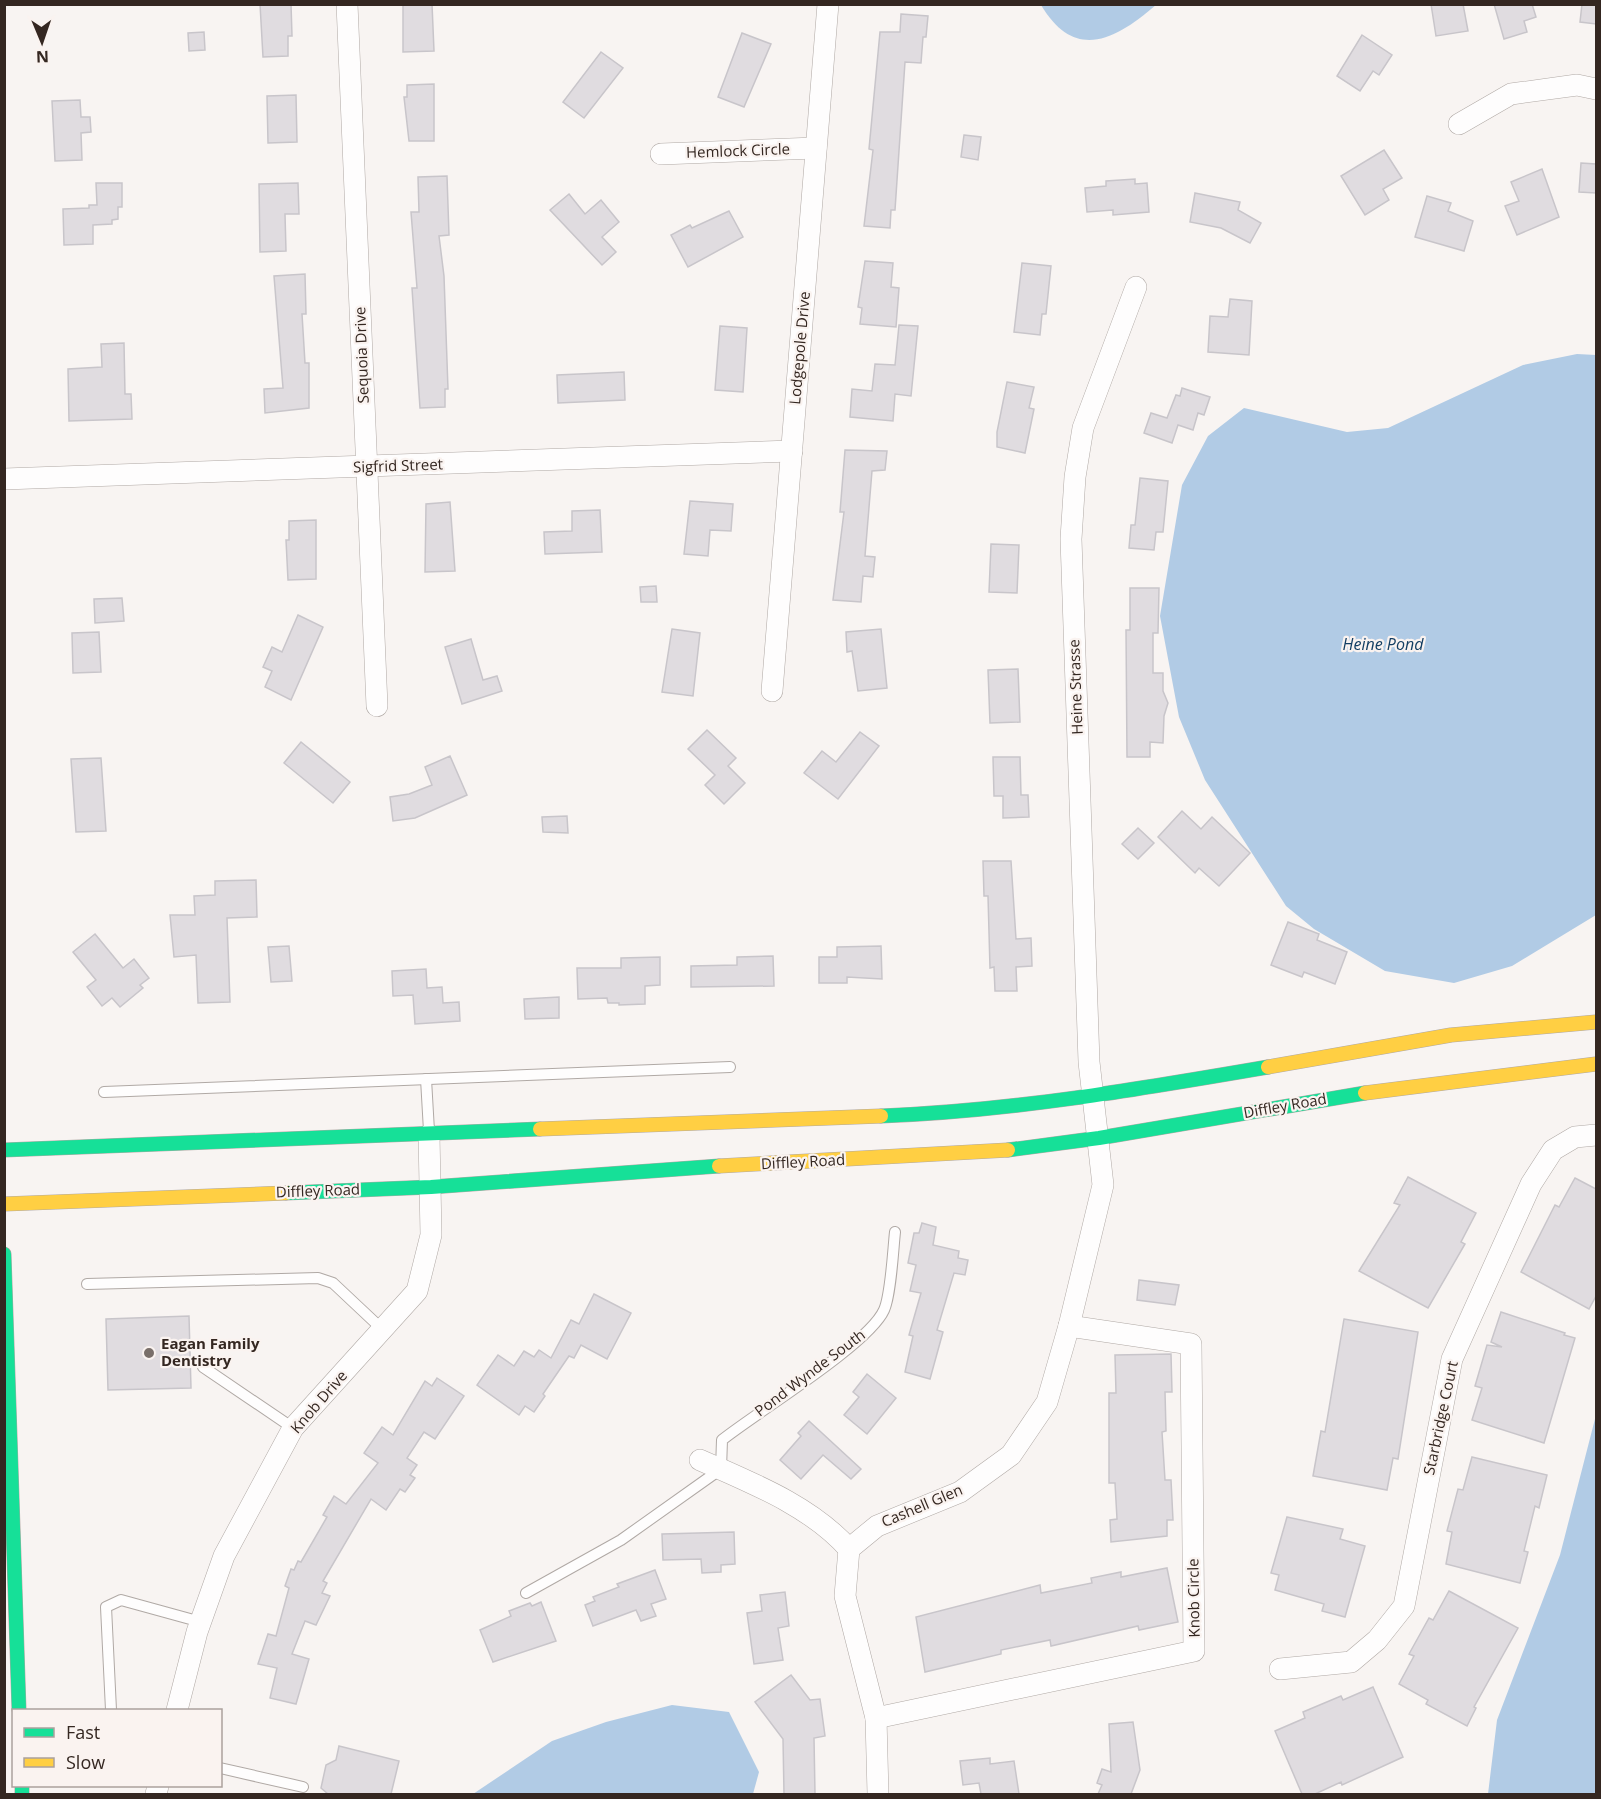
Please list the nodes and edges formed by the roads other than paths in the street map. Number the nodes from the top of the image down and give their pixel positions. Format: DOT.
graph roads {
  1 [pos="347,4"];
  2 [pos="828,4"];
  3 [pos="1596,88"];
  4 [pos="1459,124"];
  5 [pos="816,148"];
  6 [pos="661,154"];
  7 [pos="1136,287"];
  8 [pos="792,451"];
  9 [pos="367,467"];
  10 [pos="4,479"];
  11 [pos="772,691"];
  12 [pos="377,706"];
  13 [pos="1596,1022"];
  14 [pos="1596,1064"];
  15 [pos="730,1067"];
  16 [pos="426,1079"];
  17 [pos="104,1092"];
  18 [pos="1094,1097"];
  19 [pos="429,1135"];
  20 [pos="1596,1135"];
  21 [pos="1099,1138"];
  22 [pos="4,1150"];
  23 [pos="431,1187"];
  24 [pos="4,1204"];
  25 [pos="895,1232"];
  26 [pos="4,1254"];
  27 [pos="87,1284"];
  28 [pos="1069,1326"];
  29 [pos="383,1330"];
  30 [pos="203,1367"];
  31 [pos="293,1428"];
  32 [pos="700,1460"];
  33 [pos="720,1469"];
  34 [pos="849,1549"];
  35 [pos="526,1593"];
  36 [pos="201,1622"];
  37 [pos="1280,1669"];
  38 [pos="20,1709"];
  39 [pos="111,1709"];
  40 [pos="177,1709"];
  41 [pos="876,1718"];
  42 [pos="222,1768"];
  43 [pos="303,1787"];
  44 [pos="878,1794"];
  1 -- 9 [label="street, Sequoia Drive"];
  2 -- 5 [label="street, Lodgepole Drive"];
  3 -- 4 [label="street"];
  5 -- 6 [label="street, Hemlock Circle"];
  5 -- 8 [label="street, Lodgepole Drive"];
  7 -- 18 [label="street, Heine Strasse"];
  8 -- 9 [label="street, Sigfrid Street"];
  8 -- 11 [label="street, Lodgepole Drive"];
  9 -- 10 [label="street, Sigfrid Street"];
  9 -- 12 [label="street, Sequoia Drive"];
  13 -- 18 [label="main road"];
  14 -- 21 [label="main road, Diffley Road"];
  15 -- 16 [label="lane"];
  16 -- 17 [label="lane"];
  16 -- 19 [label="lane"];
  18 -- 19 [label="main road"];
  18 -- 21 [label="street, Cashell Glen"];
  19 -- 22 [label="main road"];
  19 -- 23 [label="street, Knob Drive"];
  20 -- 37 [label="street, Starbridge Court"];
  21 -- 23 [label="main road, Diffley Road"];
  21 -- 28 [label="street, Cashell Glen"];
  23 -- 24 [label="main road, Diffley Road"];
  23 -- 29 [label="street, Knob Drive"];
  25 -- 33 [label="lane, Pond Wynde South"];
  26 -- 38 [label="main road"];
  27 -- 29 [label="lane"];
  28 -- 34 [label="street, Cashell Glen"];
  28 -- 41 [label="street, Knob Circle"];
  29 -- 31 [label="street, Knob Drive"];
  30 -- 31 [label="lane"];
  31 -- 36 [label="street, Knob Drive"];
  32 -- 33 [label="street"];
  33 -- 34 [label="street"];
  33 -- 35 [label="lane"];
  34 -- 41 [label="street"];
  36 -- 39 [label="lane"];
  36 -- 40 [label="street, Knob Drive"];
  41 -- 44 [label="street"];
  42 -- 43 [label="lane"];
}
